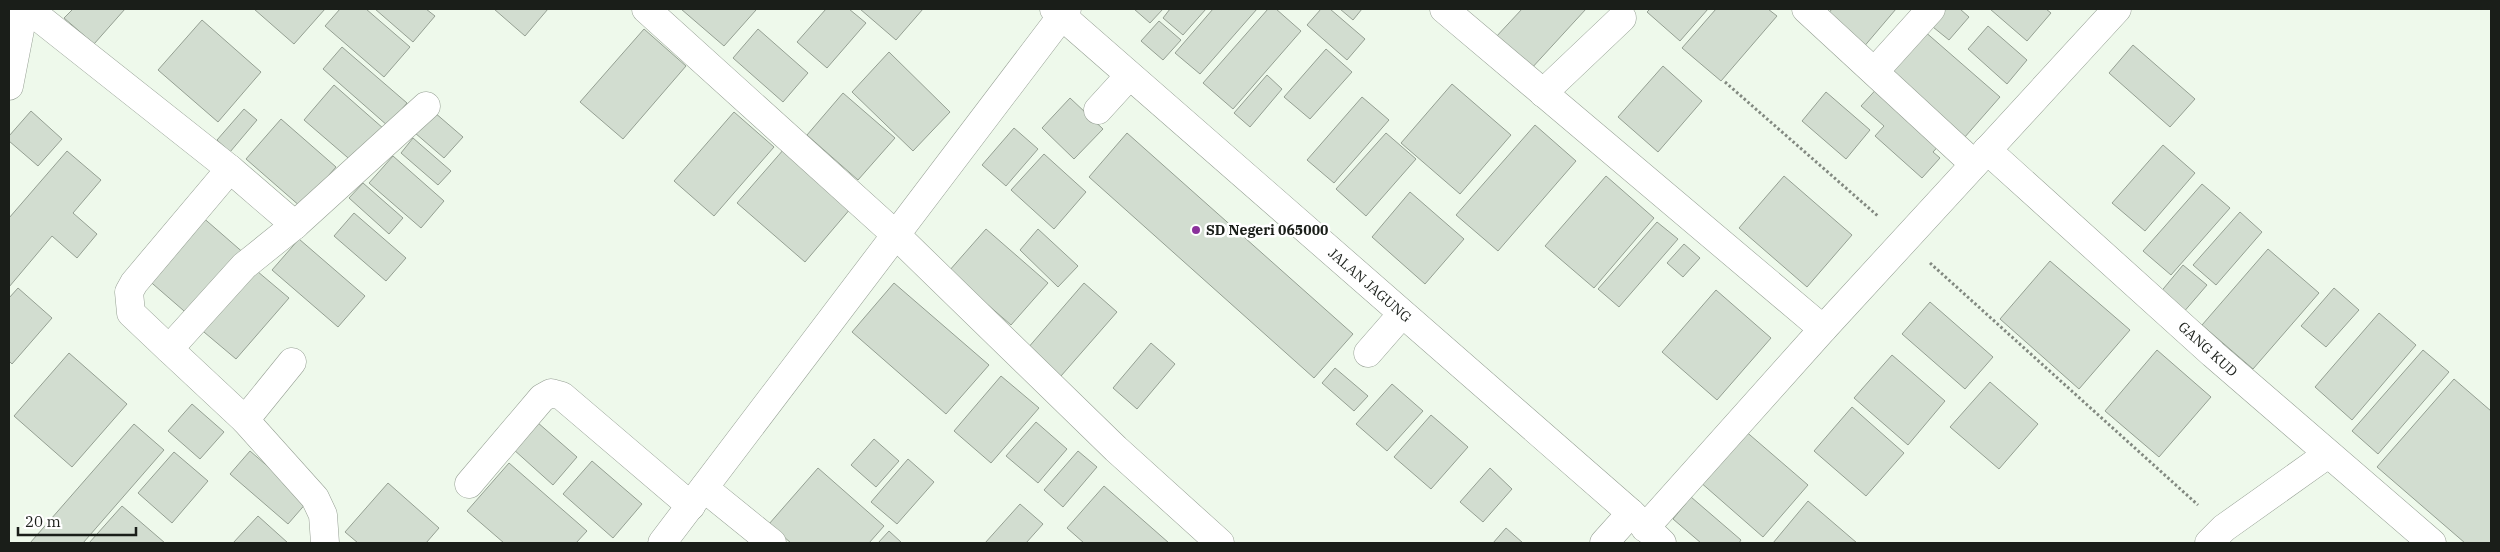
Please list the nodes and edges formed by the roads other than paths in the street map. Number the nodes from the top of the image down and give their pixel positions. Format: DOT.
graph roads {
  1 [pos="24,9"];
  2 [pos="28,9"];
  3 [pos="646,9"];
  4 [pos="1444,9"];
  5 [pos="1806,9"];
  6 [pos="1931,9"];
  7 [pos="2117,9"];
  8 [pos="1060,11"];
  9 [pos="1622,18"];
  10 [pos="1875,72"];
  11 [pos="1129,76"];
  12 [pos="9,86"];
  13 [pos="1543,93"];
  14 [pos="426,106"];
  15 [pos="1098,110"];
  16 [pos="1981,157"];
  17 [pos="230,169"];
  18 [pos="295,225"];
  19 [pos="896,235"];
  20 [pos="1402,314"];
  21 [pos="1823,329"];
  22 [pos="169,349"];
  23 [pos="1368,353"];
  24 [pos="292,362"];
  25 [pos="245,420"];
  26 [pos="2328,454"];
  27 [pos="468,484"];
  28 [pos="698,497"];
  29 [pos="1646,528"];
  30 [pos="2217,536"];
  31 [pos="325,543"];
  32 [pos="662,543"];
  33 [pos="772,543"];
  34 [pos="1220,543"];
  35 [pos="1604,543"];
  36 [pos="2432,543"];
  1 -- 12 [label="street"];
  2 -- 17 [label="street"];
  3 -- 19 [label="street"];
  4 -- 13 [label="street"];
  5 -- 10 [label="street, GANG KUD"];
  6 -- 10 [label="street"];
  7 -- 16 [label="street"];
  8 -- 11 [label="street, JALAN JAGUNG"];
  8 -- 19 [label="street"];
  9 -- 13 [label="street"];
  10 -- 16 [label="street, GANG KUD"];
  11 -- 15 [label="street"];
  11 -- 20 [label="street, JALAN JAGUNG"];
  13 -- 21 [label="street"];
  14 -- 18 [label="street"];
  16 -- 21 [label="street"];
  16 -- 26 [label="street, GANG KUD"];
  17 -- 18 [label="street"];
  17 -- 22 [label="street"];
  18 -- 22 [label="street"];
  19 -- 28 [label="street"];
  19 -- 34 [label="street"];
  20 -- 23 [label="street"];
  20 -- 29 [label="street, JALAN JAGUNG"];
  21 -- 29 [label="street"];
  22 -- 25 [label="street"];
  24 -- 25 [label="street"];
  25 -- 31 [label="street"];
  26 -- 30 [label="street"];
  26 -- 36 [label="street, GANG KUD"];
  27 -- 28 [label="street"];
  28 -- 32 [label="street"];
  28 -- 33 [label="street"];
  29 -- 35 [label="street"];
}
